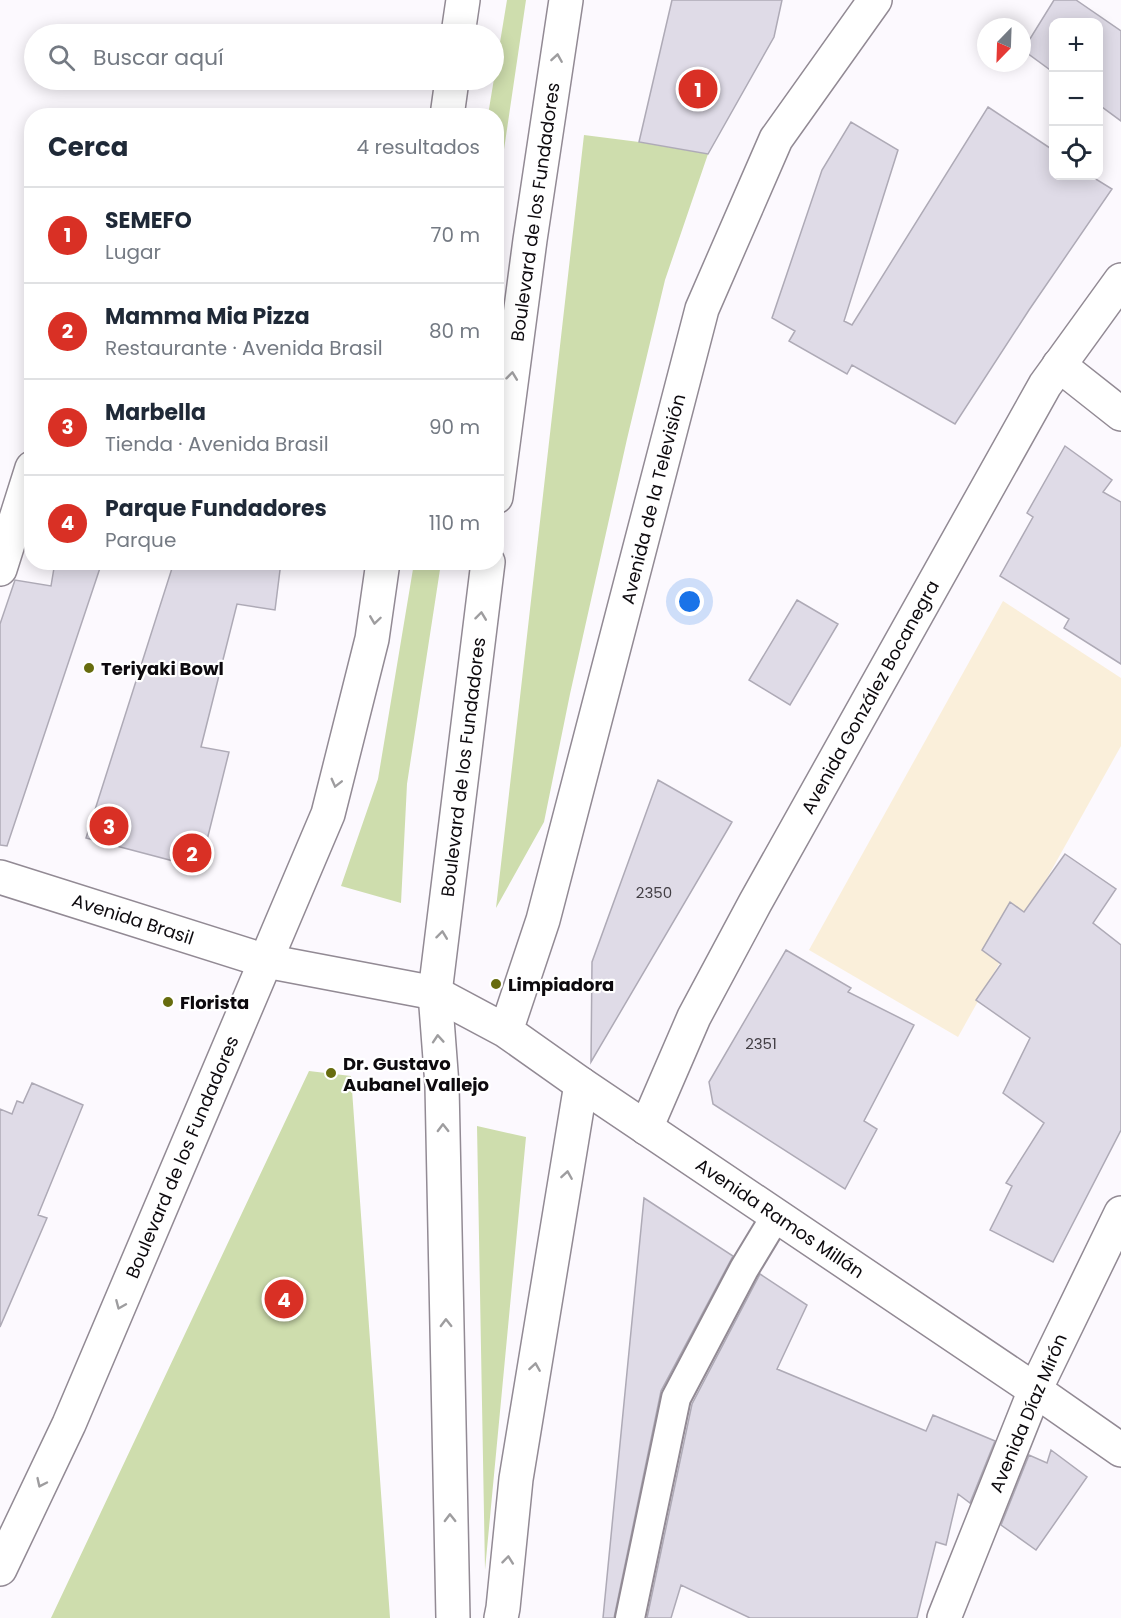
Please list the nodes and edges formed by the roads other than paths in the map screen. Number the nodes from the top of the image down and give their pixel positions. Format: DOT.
graph roads {
  1 [pos="463,0"];
  2 [pos="566,0"];
  3 [pos="875,0"];
  4 [pos="459,24"];
  5 [pos="451,90"];
  6 [pos="448,108"];
  7 [pos="1121,280"];
  8 [pos="1059,365"];
  9 [pos="1121,414"];
  10 [pos="504,436"];
  11 [pos="24,493"];
  12 [pos="0,569"];
  13 [pos="382,570"];
  14 [pos="487,570"];
  15 [pos="0,877"];
  16 [pos="266,961"];
  17 [pos="435,993"];
  18 [pos="506,1031"];
  19 [pos="581,1084"];
  20 [pos="646,1128"];
  21 [pos="1121,1212"];
  22 [pos="776,1216"];
  23 [pos="1035,1390"];
  24 [pos="1121,1450"];
  25 [pos="0,1569"];
  26 [pos="453,1618"];
  27 [pos="501,1618"];
  28 [pos="630,1618"];
  29 [pos="944,1618"];
  1 -- 4 [label="main road"];
  10 -- 2 [label="main road, Boulevard de los Fundadores, one-way"];
  3 -- 18 [label="main road, Avenida de la Televisión"];
  5 -- 6 [label="main road"];
  7 -- 8 [label="main road, Avenida González Bocanegra"];
  8 -- 9 [label="main road"];
  8 -- 20 [label="main road, Avenida González Bocanegra"];
  11 -- 12 [label="main road"];
  13 -- 16 [label="main road, Boulevard de los Fundadores, one-way"];
  17 -- 14 [label="main road, Boulevard de los Fundadores, one-way"];
  15 -- 16 [label="main road, Avenida Brasil"];
  16 -- 17 [label="main road, Avenida Brasil"];
  16 -- 25 [label="main road, Boulevard de los Fundadores, one-way"];
  17 -- 18 [label="main road, Avenida Ramos Millán"];
  26 -- 17 [label="main road, Boulevard de los Fundadores, one-way"];
  18 -- 19 [label="main road, Avenida Ramos Millán"];
  19 -- 20 [label="main road, Avenida Ramos Millán"];
  27 -- 19 [label="main road, one-way"];
  20 -- 22 [label="main road, Avenida Ramos Millán"];
  21 -- 23 [label="main road, Avenida Díaz Mirón"];
  22 -- 23 [label="main road, Avenida Ramos Millán"];
  22 -- 28 [label="lane"];
  23 -- 24 [label="main road, Avenida Ramos Millán"];
  23 -- 29 [label="main road, Avenida Díaz Mirón"];
}
